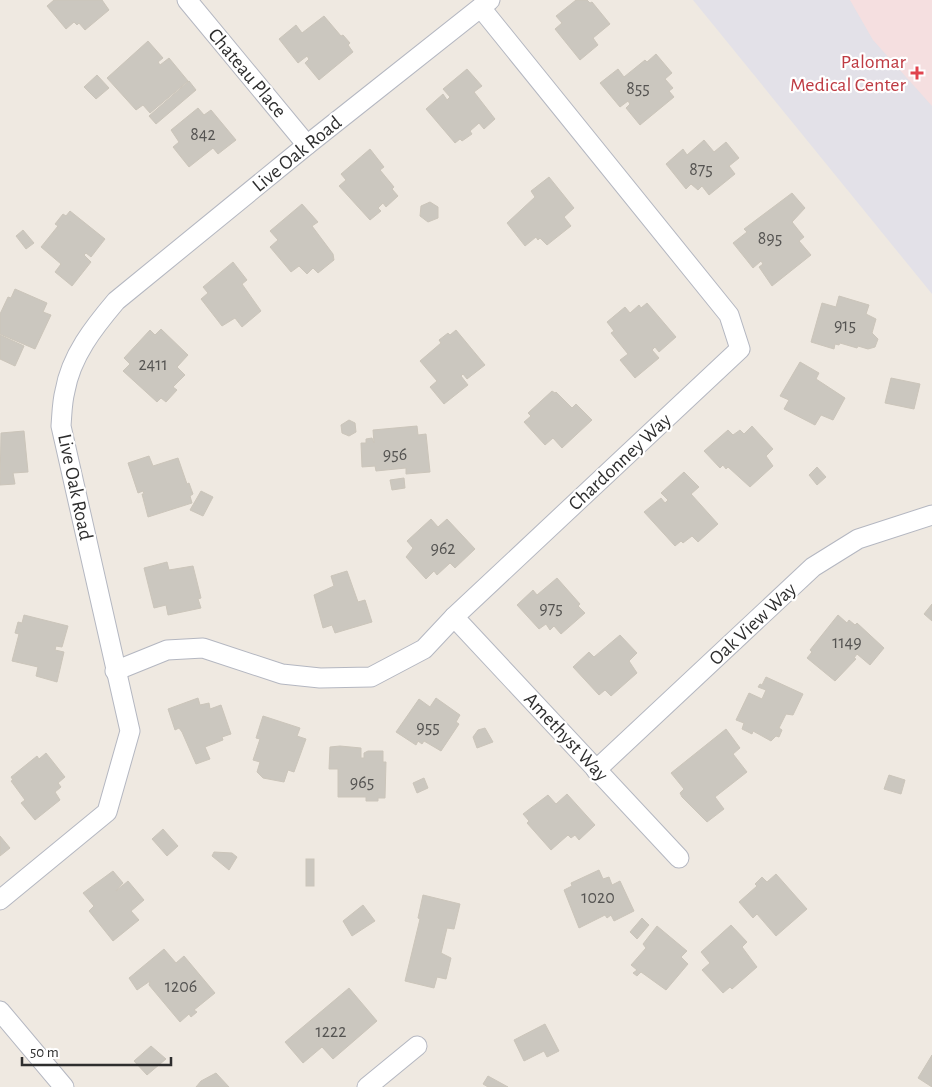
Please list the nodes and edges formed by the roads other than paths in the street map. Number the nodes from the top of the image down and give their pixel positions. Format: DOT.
graph roads {
  1 [pos="186,0"];
  2 [pos="486,4"];
  3 [pos="307,146"];
  4 [pos="932,515"];
  5 [pos="454,617"];
  6 [pos="115,671"];
  7 [pos="596,770"];
  8 [pos="679,858"];
  9 [pos="0,900"];
  10 [pos="0,1011"];
  11 [pos="417,1046"];
  12 [pos="64,1087"];
  13 [pos="367,1087"];
  1 -- 3 [label="street, Chateau Place"];
  2 -- 3 [label="street, Live Oak Road"];
  2 -- 5 [label="street, Chardonney Way"];
  3 -- 6 [label="street, Live Oak Road"];
  4 -- 7 [label="street, Oak View Way"];
  5 -- 6 [label="street, Chardonney Way"];
  5 -- 7 [label="street, Amethyst Way"];
  6 -- 9 [label="street, Live Oak Road"];
  7 -- 8 [label="street, Amethyst Way"];
  10 -- 12 [label="street"];
  11 -- 13 [label="street"];
}
